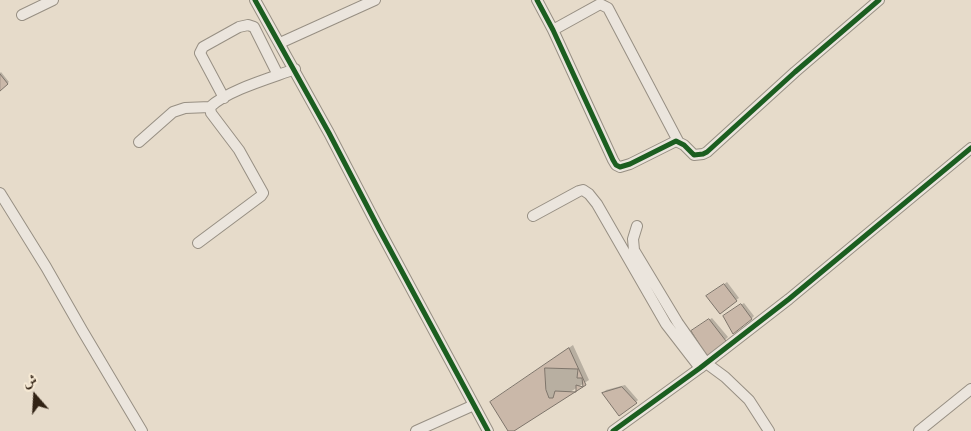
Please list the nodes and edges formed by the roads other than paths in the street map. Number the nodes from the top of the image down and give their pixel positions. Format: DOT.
graph roads {
  1 [pos="53,0"];
  2 [pos="255,0"];
  3 [pos="375,0"];
  4 [pos="537,0"];
  5 [pos="879,0"];
  6 [pos="22,15"];
  7 [pos="553,30"];
  8 [pos="280,43"];
  9 [pos="295,69"];
  10 [pos="278,76"];
  11 [pos="224,98"];
  12 [pos="210,107"];
  13 [pos="678,141"];
  14 [pos="139,142"];
  15 [pos="971,148"];
  16 [pos="0,192"];
  17 [pos="533,216"];
  18 [pos="637,226"];
  19 [pos="198,243"];
  20 [pos="703,365"];
  21 [pos="971,389"];
  22 [pos="474,405"];
  23 [pos="142,431"];
  24 [pos="416,431"];
  25 [pos="488,431"];
  26 [pos="613,431"];
  27 [pos="769,431"];
  28 [pos="919,431"];
  1 -- 6 [label="street"];
  2 -- 8 [label="street"];
  3 -- 8 [label="street"];
  4 -- 7 [label="street"];
  5 -- 13 [label="street"];
  7 -- 13 [label="street"];
  7 -- 13 [label="street"];
  8 -- 9 [label="street"];
  9 -- 10 [label="street"];
  9 -- 22 [label="street"];
  10 -- 11 [label="street"];
  10 -- 11 [label="street"];
  11 -- 12 [label="street"];
  12 -- 14 [label="street"];
  12 -- 19 [label="street"];
  15 -- 20 [label="street"];
  16 -- 23 [label="street"];
  17 -- 20 [label="street"];
  18 -- 20 [label="street"];
  20 -- 26 [label="street"];
  20 -- 27 [label="street"];
  21 -- 28 [label="street"];
  22 -- 24 [label="street"];
  22 -- 25 [label="street"];
}
